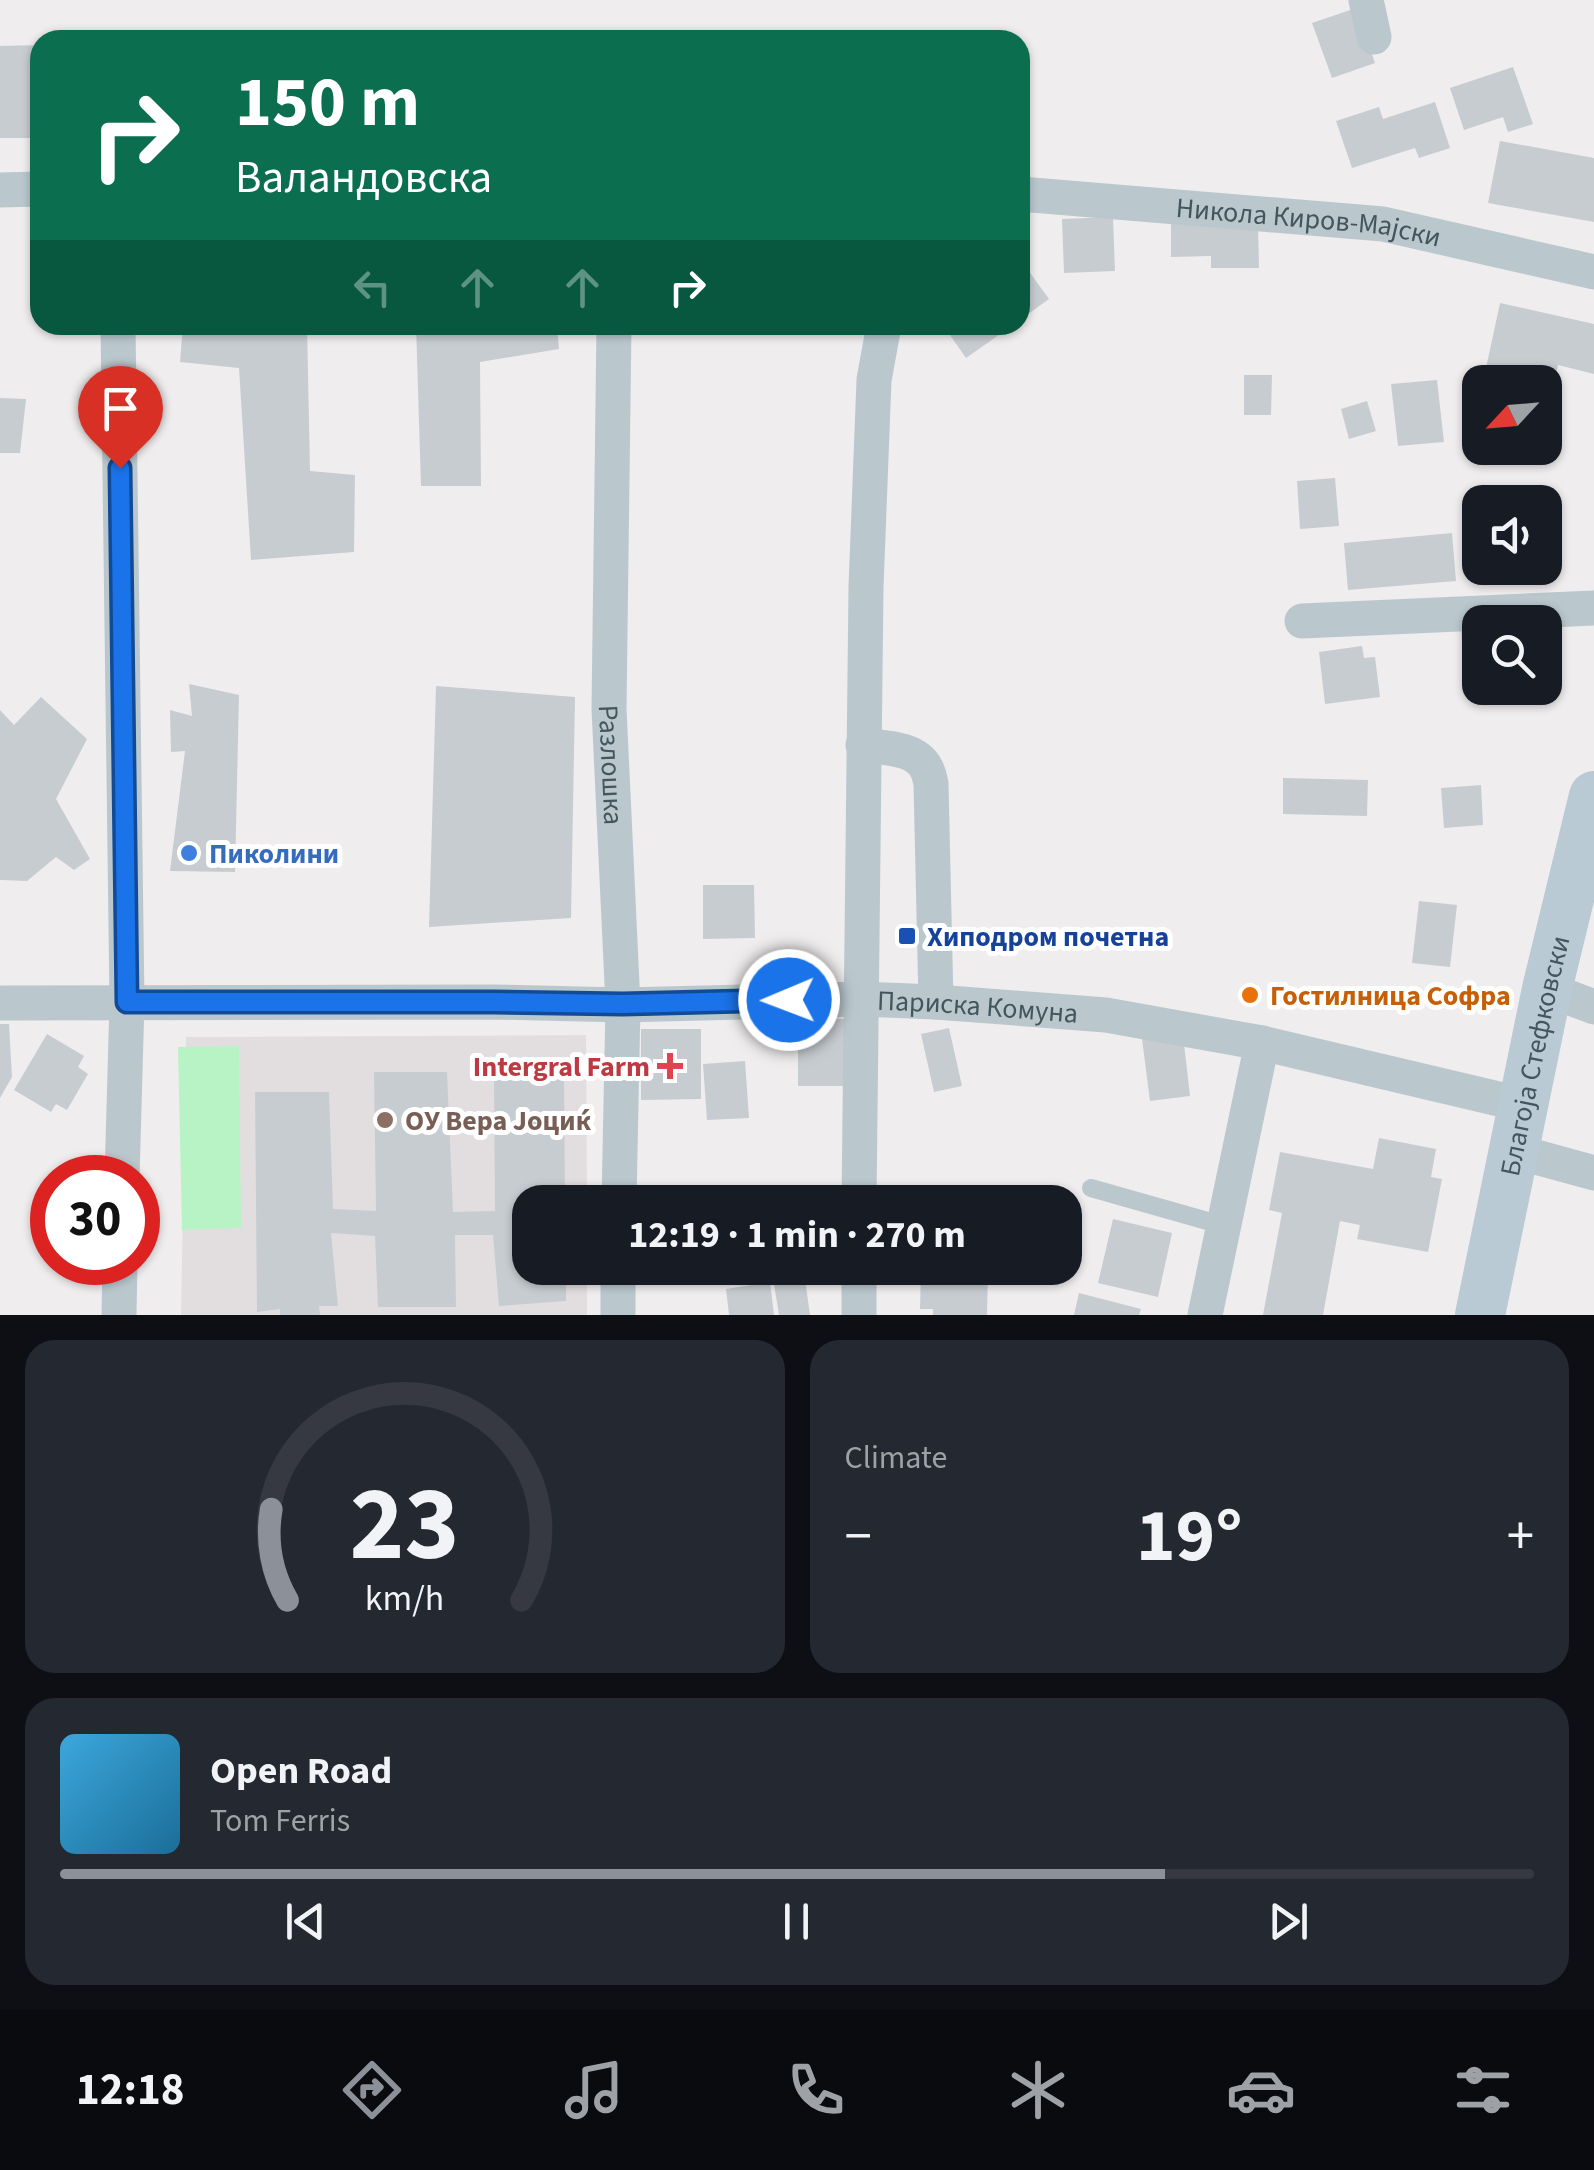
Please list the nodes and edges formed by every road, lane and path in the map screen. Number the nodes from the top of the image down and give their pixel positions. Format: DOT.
graph roads {
  1 [pos="1366,0"];
  2 [pos="1374,37"];
  3 [pos="30,189"];
  4 [pos="0,190"];
  5 [pos="1030,195"];
  6 [pos="1594,272"];
  7 [pos="118,335"];
  8 [pos="614,335"];
  9 [pos="882,335"];
  10 [pos="1594,608"];
  11 [pos="1302,621"];
  12 [pos="862,745"];
  13 [pos="1594,796"];
  14 [pos="1547,990"];
  15 [pos="860,999"];
  16 [pos="127,1002"];
  17 [pos="936,1002"];
  18 [pos="0,1003"];
  19 [pos="623,1004"];
  20 [pos="1594,1008"];
  21 [pos="1262,1044"];
  22 [pos="1519,1128"];
  23 [pos="123,1155"];
  24 [pos="1594,1174"];
  25 [pos="620,1185"];
  26 [pos="859,1185"];
  27 [pos="1091,1188"];
  28 [pos="1225,1226"];
  29 [pos="120,1285"];
  30 [pos="618,1285"];
  31 [pos="859,1285"];
  32 [pos="119,1315"];
  33 [pos="618,1315"];
  34 [pos="859,1315"];
  35 [pos="1205,1315"];
  36 [pos="1480,1315"];
  1 -- 2 [label="street"];
  3 -- 4 [label="street"];
  5 -- 6 [label="street, Никола Киров-Мајски"];
  7 -- 16 [label="street"];
  8 -- 19 [label="street, Разлошка"];
  9 -- 12 [label="street"];
  10 -- 11 [label="street"];
  12 -- 15 [label="street"];
  12 -- 17 [label="street"];
  13 -- 14 [label="main road, Благоја Стефковски"];
  14 -- 20 [label="street"];
  14 -- 22 [label="main road, Благоја Стефковски"];
  15 -- 17 [label="street, Париска Комуна"];
  15 -- 19 [label="street, Париска Комуна"];
  15 -- 26 [label="street"];
  16 -- 18 [label="street, Париска Комуна"];
  16 -- 19 [label="street, Париска Комуна"];
  16 -- 23 [label="street"];
  17 -- 21 [label="street, Париска Комуна"];
  19 -- 25 [label="street, Разлошка"];
  21 -- 22 [label="street, Париска Комуна"];
  21 -- 28 [label="street"];
  22 -- 24 [label="street, Париска Комуна"];
  22 -- 36 [label="main road, Благоја Стефковски"];
  27 -- 28 [label="lane"];
  28 -- 35 [label="street"];
  29 -- 32 [label="street"];
  30 -- 33 [label="street"];
  31 -- 34 [label="street"];
}
